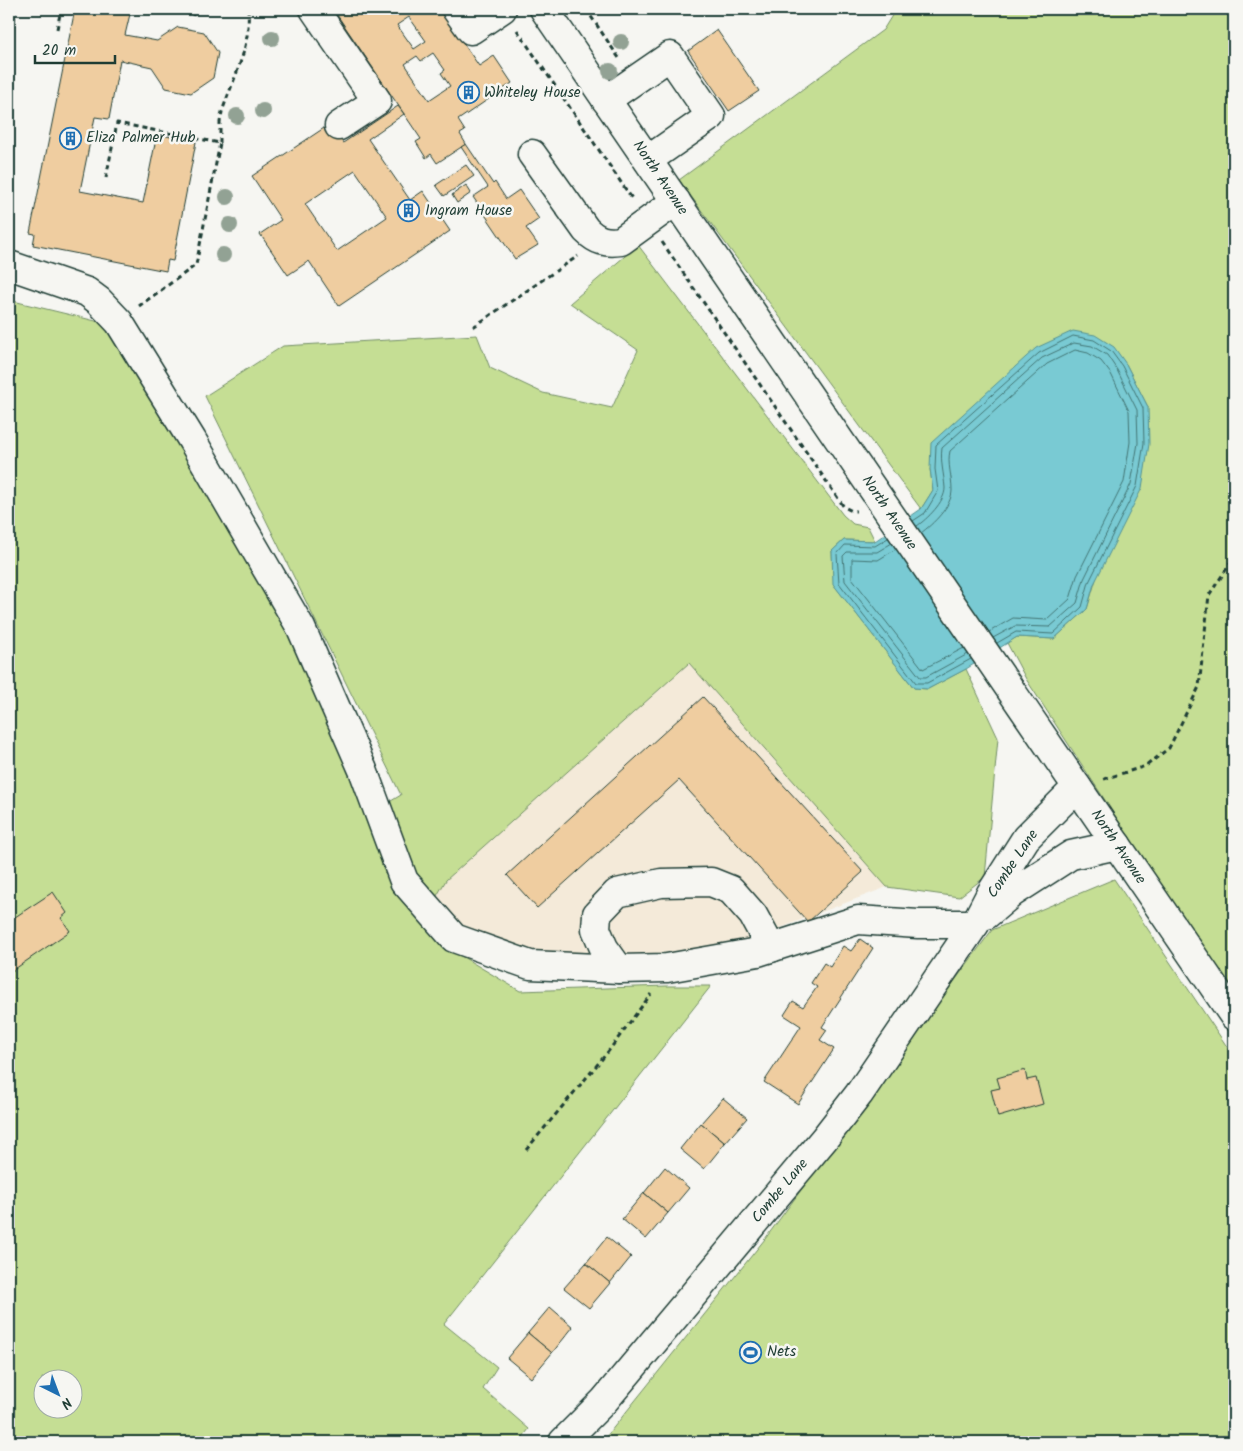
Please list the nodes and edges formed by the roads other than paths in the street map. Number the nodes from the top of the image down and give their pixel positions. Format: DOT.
graph roads {
  1 [pos="314,9"];
  2 [pos="456,9"];
  3 [pos="544,9"];
  4 [pos="508,17"];
  5 [pos="606,100"];
  6 [pos="338,126"];
  7 [pos="532,154"];
  8 [pos="648,160"];
  9 [pos="676,202"];
  10 [pos="9,265"];
  11 [pos="1077,787"];
  12 [pos="1117,844"];
  13 [pos="976,924"];
  14 [pos="771,948"];
  15 [pos="620,969"];
  16 [pos="1234,1016"];
  17 [pos="563,1442"];
  1 -- 6 [label="street"];
  2 -- 4 [label="street"];
  3 -- 5 [label="street, North Avenue"];
  5 -- 8 [label="street, North Avenue"];
  5 -- 8 [label="street"];
  7 -- 9 [label="street"];
  8 -- 9 [label="street, North Avenue"];
  9 -- 11 [label="street, North Avenue"];
  10 -- 15 [label="street"];
  11 -- 12 [label="street, North Avenue"];
  11 -- 13 [label="street, Combe Lane"];
  12 -- 13 [label="street, Combe Lane"];
  12 -- 16 [label="street, North Avenue"];
  13 -- 14 [label="street"];
  13 -- 17 [label="street, Combe Lane"];
  14 -- 15 [label="street"];
  14 -- 15 [label="street"];
}
